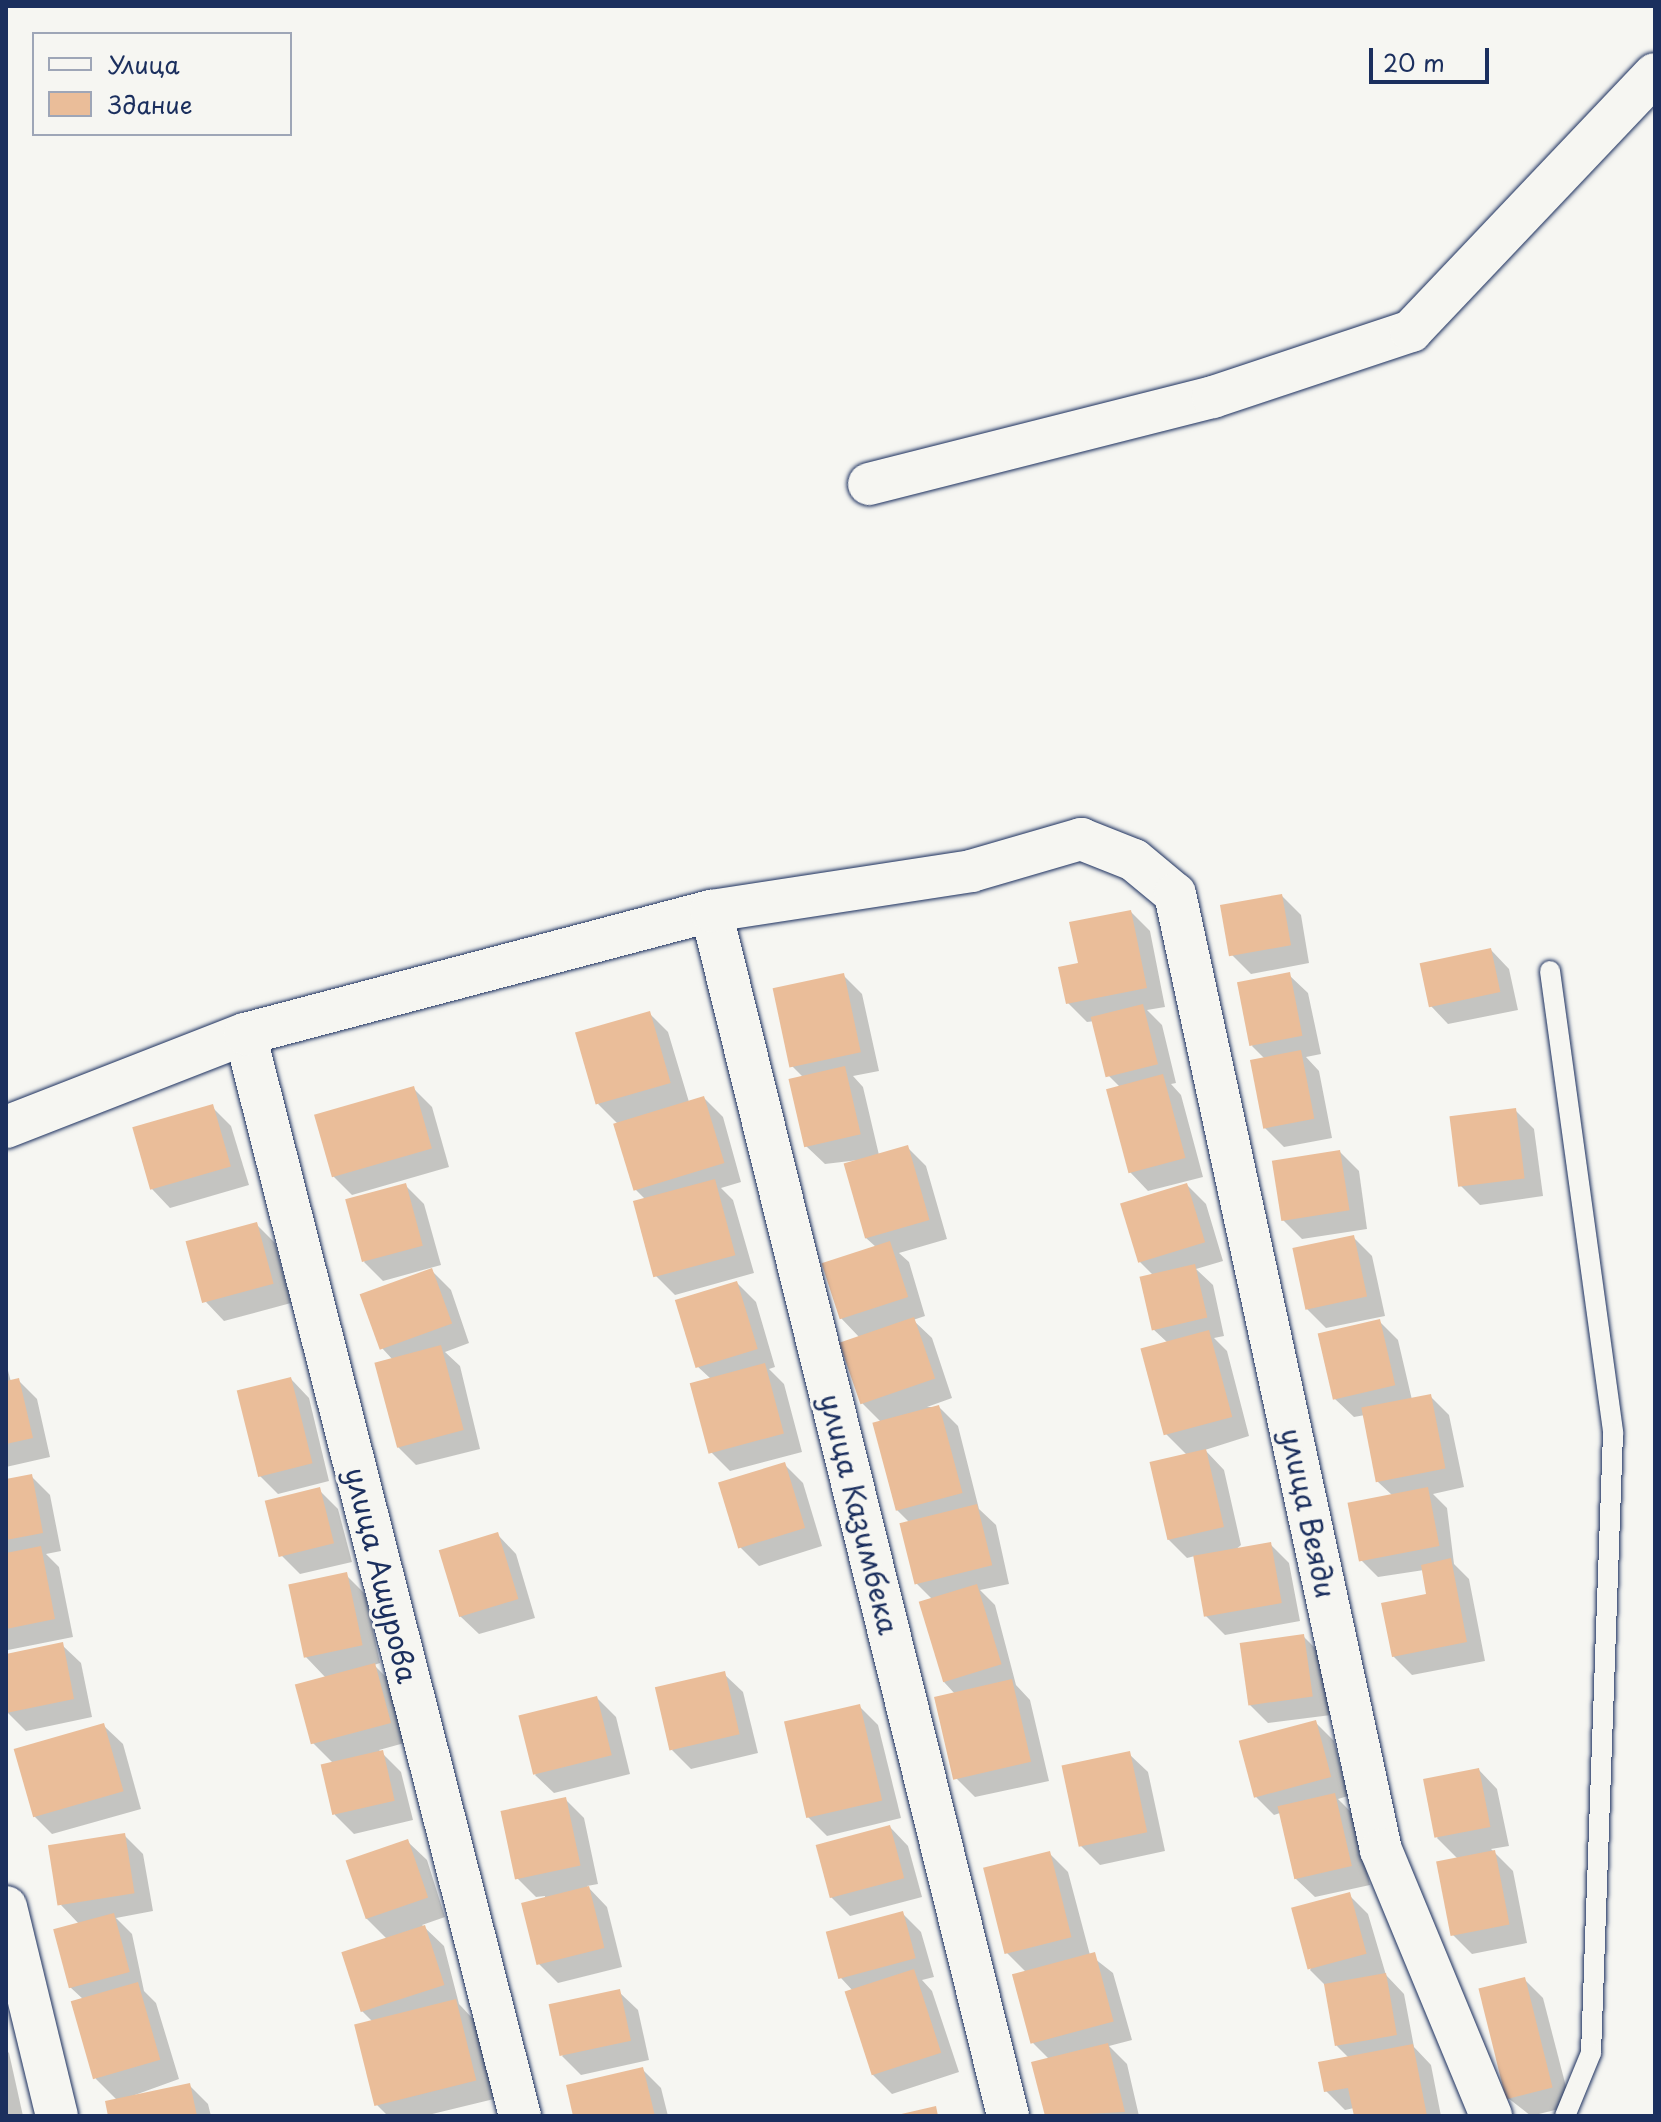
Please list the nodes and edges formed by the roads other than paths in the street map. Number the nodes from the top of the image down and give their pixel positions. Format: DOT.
graph roads {
  1 [pos="1655,74"];
  2 [pos="869,484"];
  3 [pos="711,911"];
  4 [pos="1550,971"];
  5 [pos="245,1034"];
  6 [pos="6,1127"];
  7 [pos="6,1907"];
  8 [pos="57,2116"];
  9 [pos="520,2116"];
  10 [pos="1008,2116"];
  11 [pos="1491,2116"];
  12 [pos="1565,2116"];
  1 -- 2 [label="street"];
  3 -- 5 [label="street"];
  3 -- 10 [label="street, улица Казимбека"];
  3 -- 11 [label="street, улица Веяди"];
  4 -- 12 [label="lane"];
  5 -- 6 [label="street"];
  5 -- 9 [label="street, улица Ашурова"];
  7 -- 8 [label="street"];
}
